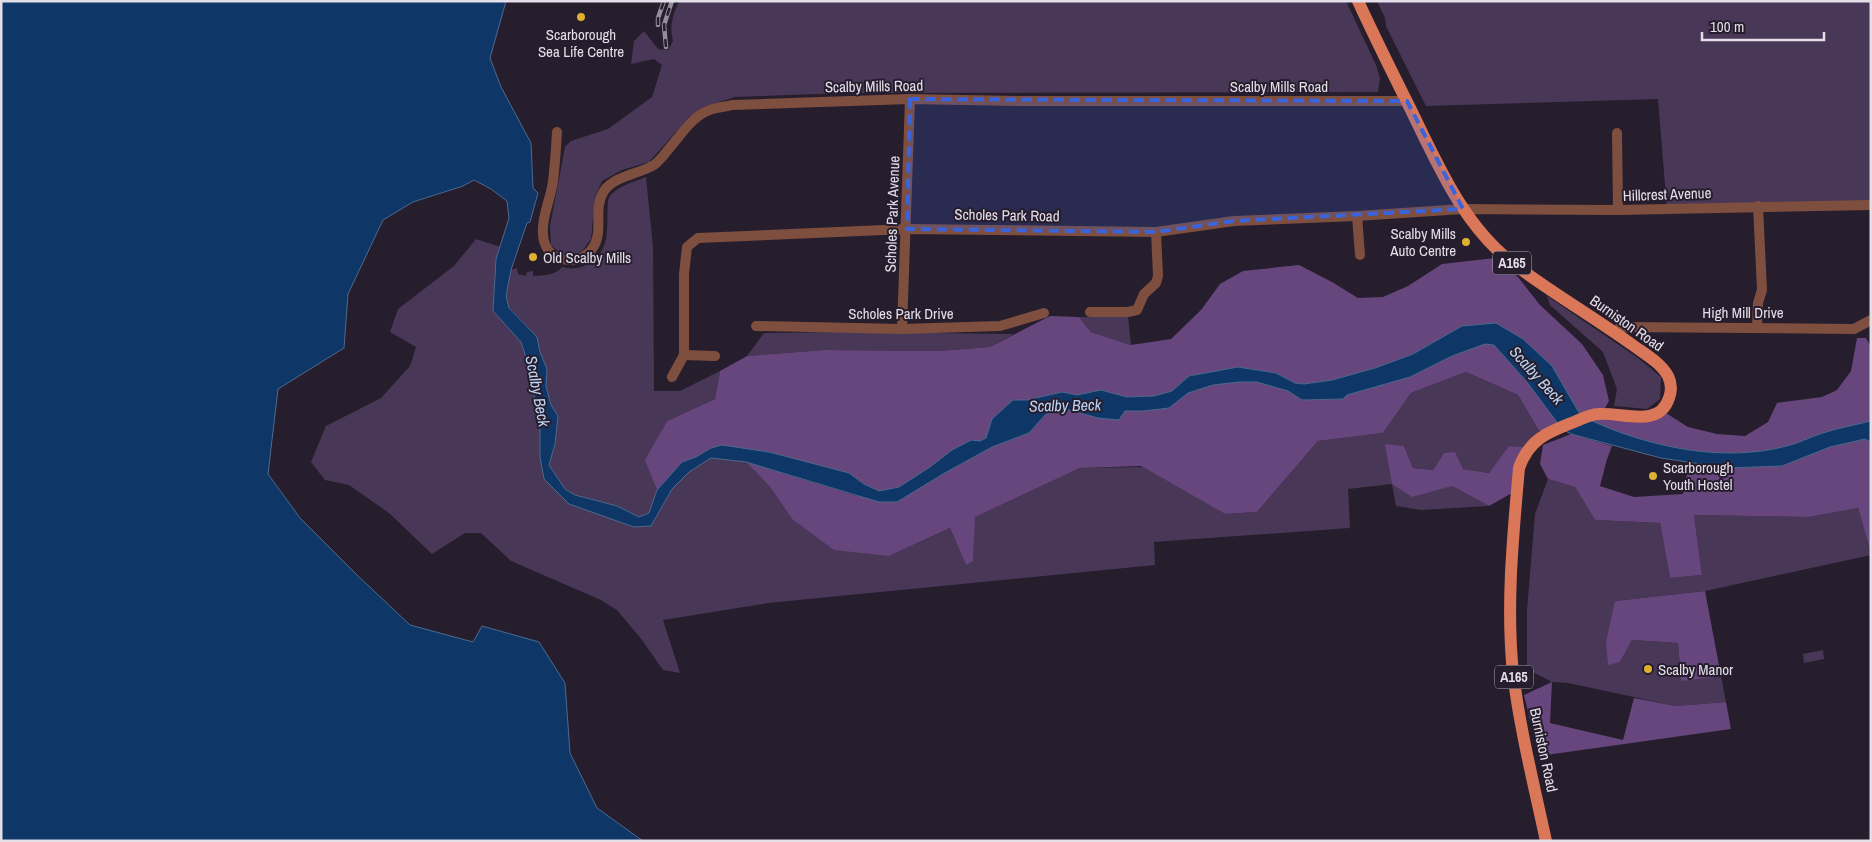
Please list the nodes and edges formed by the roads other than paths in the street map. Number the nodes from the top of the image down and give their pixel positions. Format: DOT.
graph roads {
  1 [pos="1358,1"];
  2 [pos="910,99"];
  3 [pos="1407,101"];
  4 [pos="557,132"];
  5 [pos="1617,133"];
  6 [pos="1871,205"];
  7 [pos="1758,206"];
  8 [pos="1463,208"];
  9 [pos="1618,210"];
  10 [pos="1357,216"];
  11 [pos="906,229"];
  12 [pos="1156,232"];
  13 [pos="1360,255"];
  14 [pos="1090,312"];
  15 [pos="1044,313"];
  16 [pos="1871,320"];
  17 [pos="756,326"];
  18 [pos="1756,327"];
  19 [pos="902,330"];
  20 [pos="1616,333"];
  21 [pos="684,355"];
  22 [pos="715,356"];
  23 [pos="672,377"];
  24 [pos="1546,841"];
  1 -- 3 [label="main road, Burniston Road / A165"];
  2 -- 3 [label="street, Scalby Mills Road"];
  2 -- 4 [label="street, Scalby Mills Road"];
  2 -- 11 [label="street, Scholes Park Avenue"];
  3 -- 8 [label="main road, Burniston Road / A165"];
  5 -- 9 [label="street"];
  6 -- 7 [label="street, Hillcrest Avenue"];
  7 -- 9 [label="street, Hillcrest Avenue"];
  7 -- 18 [label="street"];
  8 -- 9 [label="street, Hillcrest Avenue"];
  8 -- 10 [label="street, Scholes Park Road"];
  8 -- 20 [label="main road, Burniston Road / A165"];
  10 -- 12 [label="street, Scholes Park Road"];
  10 -- 13 [label="street"];
  11 -- 12 [label="street, Scholes Park Road"];
  11 -- 19 [label="street, Scholes Park Avenue"];
  11 -- 21 [label="street, Scholes Park Road"];
  12 -- 14 [label="street"];
  15 -- 19 [label="street, Scholes Park Drive"];
  16 -- 18 [label="street, High Mill Drive"];
  17 -- 19 [label="street, Scholes Park Drive"];
  18 -- 20 [label="street, High Mill Drive"];
  20 -- 24 [label="main road, Burniston Road / A165"];
  21 -- 22 [label="street"];
  21 -- 23 [label="street, Scholes Park Road"];
}
